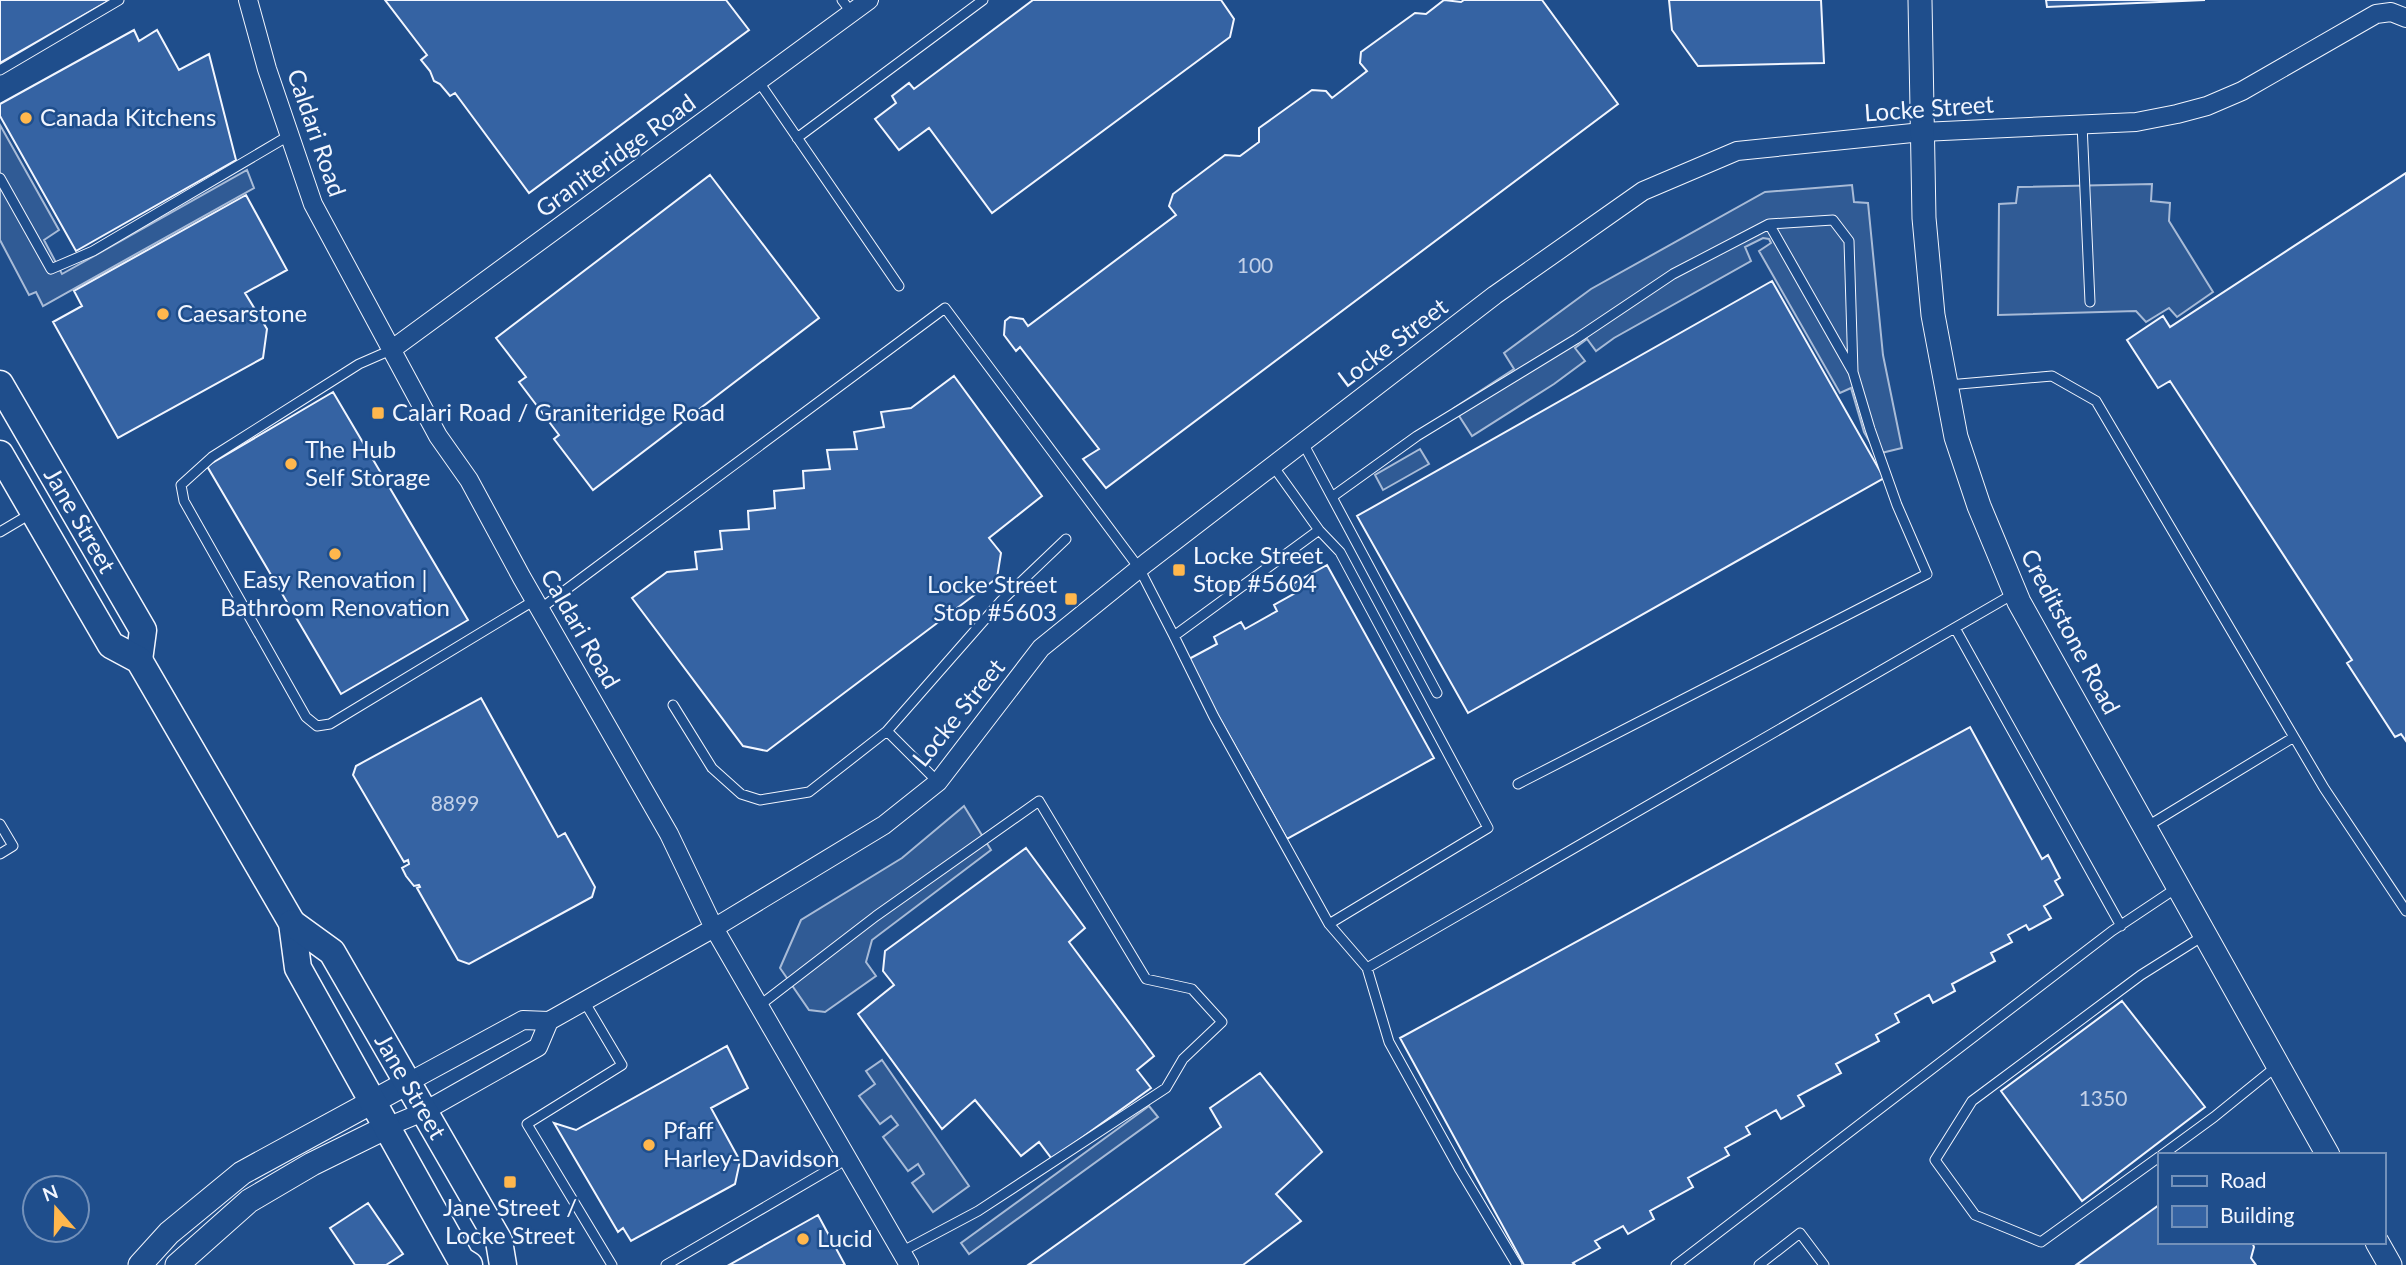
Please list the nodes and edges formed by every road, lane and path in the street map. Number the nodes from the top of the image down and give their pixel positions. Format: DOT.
graph roads {
  1 [pos="119,0"];
  2 [pos="248,0"];
  3 [pos="869,0"];
  4 [pos="983,0"];
  5 [pos="1920,0"];
  6 [pos="847,6"];
  7 [pos="2406,18"];
  8 [pos="0,70"];
  9 [pos="759,82"];
  10 [pos="2082,124"];
  11 [pos="1922,132"];
  12 [pos="290,135"];
  13 [pos="797,138"];
  14 [pos="0,178"];
  15 [pos="1769,224"];
  16 [pos="899,286"];
  17 [pos="2090,302"];
  18 [pos="391,351"];
  19 [pos="1853,372"];
  20 [pos="0,384"];
  21 [pos="1947,386"];
  22 [pos="1303,443"];
  23 [pos="0,454"];
  24 [pos="1273,466"];
  25 [pos="1332,497"];
  26 [pos="33,513"];
  27 [pos="1319,530"];
  28 [pos="0,532"];
  29 [pos="1066,539"];
  30 [pos="1139,568"];
  31 [pos="2015,593"];
  32 [pos="537,604"];
  33 [pos="1955,628"];
  34 [pos="1174,636"];
  35 [pos="139,660"];
  36 [pos="1437,693"];
  37 [pos="673,705"];
  38 [pos="887,731"];
  39 [pos="2294,737"];
  40 [pos="938,782"];
  41 [pos="1518,784"];
  42 [pos="0,824"];
  43 [pos="2146,827"];
  44 [pos="0,854"];
  45 [pos="2179,886"];
  46 [pos="2406,911"];
  47 [pos="292,923"];
  48 [pos="1329,924"];
  49 [pos="2121,926"];
  50 [pos="714,928"];
  51 [pos="2206,934"];
  52 [pos="1367,968"];
  53 [pos="584,1001"];
  54 [pos="759,1006"];
  55 [pos="549,1021"];
  56 [pos="2279,1065"];
  57 [pos="407,1083"];
  58 [pos="373,1101"];
  59 [pos="423,1112"];
  60 [pos="387,1127"];
  61 [pos="2165,1153"];
  62 [pos="2327,1153"];
  63 [pos="847,1158"];
  64 [pos="2158,1158"];
  65 [pos="2378,1244"];
  66 [pos="905,1259"];
  67 [pos="140,1265"];
  68 [pos="177,1265"];
  69 [pos="468,1265"];
  70 [pos="503,1265"];
  71 [pos="612,1265"];
  72 [pos="666,1265"];
  73 [pos="1517,1265"];
  74 [pos="1676,1265"];
  75 [pos="1759,1265"];
  76 [pos="1824,1265"];
  77 [pos="2390,1265"];
  1 -- 8 [label="lane"];
  2 -- 12 [label="street, Caldari Road"];
  3 -- 6 [label="street, Graniteridge Road"];
  4 -- 13 [label="lane"];
  5 -- 11 [label="street, Creditstone Road"];
  6 -- 9 [label="street, Graniteridge Road"];
  7 -- 10 [label="street, Locke Street"];
  9 -- 13 [label="lane"];
  9 -- 18 [label="street, Graniteridge Road"];
  10 -- 11 [label="street, Locke Street"];
  10 -- 17 [label="lane"];
  11 -- 21 [label="street, Creditstone Road"];
  11 -- 22 [label="street, Locke Street"];
  12 -- 14 [label="lane"];
  12 -- 18 [label="street, Caldari Road"];
  13 -- 16 [label="lane"];
  15 -- 19 [label="lane"];
  15 -- 19 [label="lane"];
  15 -- 25 [label="lane"];
  18 -- 32 [label="street, Caldari Road"];
  18 -- 32 [label="lane"];
  19 -- 41 [label="lane"];
  20 -- 35 [label="main road, Jane Street"];
  21 -- 31 [label="street, Creditstone Road"];
  21 -- 39 [label="lane"];
  22 -- 24 [label="street, Locke Street"];
  22 -- 25 [label="lane"];
  23 -- 26 [label="main road, Jane Street"];
  24 -- 27 [label="lane"];
  24 -- 30 [label="street, Locke Street"];
  25 -- 36 [label="lane"];
  26 -- 28 [label="lane"];
  26 -- 35 [label="main road, Jane Street"];
  27 -- 34 [label="lane"];
  27 -- 48 [label="lane"];
  29 -- 38 [label="lane"];
  30 -- 32 [label="lane"];
  30 -- 34 [label="lane"];
  30 -- 40 [label="street, Locke Street"];
  31 -- 33 [label="lane"];
  31 -- 43 [label="street, Creditstone Road"];
  32 -- 50 [label="street, Caldari Road"];
  33 -- 49 [label="lane"];
  33 -- 52 [label="lane"];
  34 -- 48 [label="lane"];
  35 -- 47 [label="main road, Jane Street"];
  37 -- 38 [label="lane"];
  38 -- 40 [label="lane"];
  39 -- 43 [label="lane"];
  39 -- 46 [label="lane"];
  40 -- 50 [label="street, Locke Street"];
  42 -- 44 [label="lane"];
  43 -- 45 [label="street, Creditstone Road"];
  45 -- 49 [label="lane"];
  45 -- 51 [label="street, Creditstone Road"];
  47 -- 57 [label="main road, Jane Street"];
  47 -- 58 [label="main road, Jane Street"];
  48 -- 52 [label="lane"];
  49 -- 74 [label="lane"];
  50 -- 53 [label="street, Locke Street"];
  50 -- 54 [label="street, Caldari Road"];
  51 -- 56 [label="street, Creditstone Road"];
  51 -- 64 [label="lane"];
  52 -- 73 [label="lane"];
  53 -- 55 [label="street, Locke Street"];
  53 -- 71 [label="lane"];
  54 -- 63 [label="street, Caldari Road"];
  54 -- 66 [label="lane"];
  55 -- 57 [label="street, Locke Street"];
  55 -- 59 [label="street"];
  56 -- 61 [label="lane"];
  56 -- 62 [label="street, Creditstone Road"];
  57 -- 58 [label="street"];
  57 -- 59 [label="main road, Jane Street"];
  58 -- 60 [label="main road, Jane Street"];
  58 -- 67 [label="street"];
  59 -- 60 [label="street"];
  59 -- 70 [label="main road, Jane Street"];
  60 -- 68 [label="street"];
  60 -- 69 [label="main road, Jane Street"];
  63 -- 66 [label="street, Caldari Road"];
  63 -- 72 [label="lane"];
  65 -- 77 [label="street"];
  75 -- 76 [label="lane"];
}
